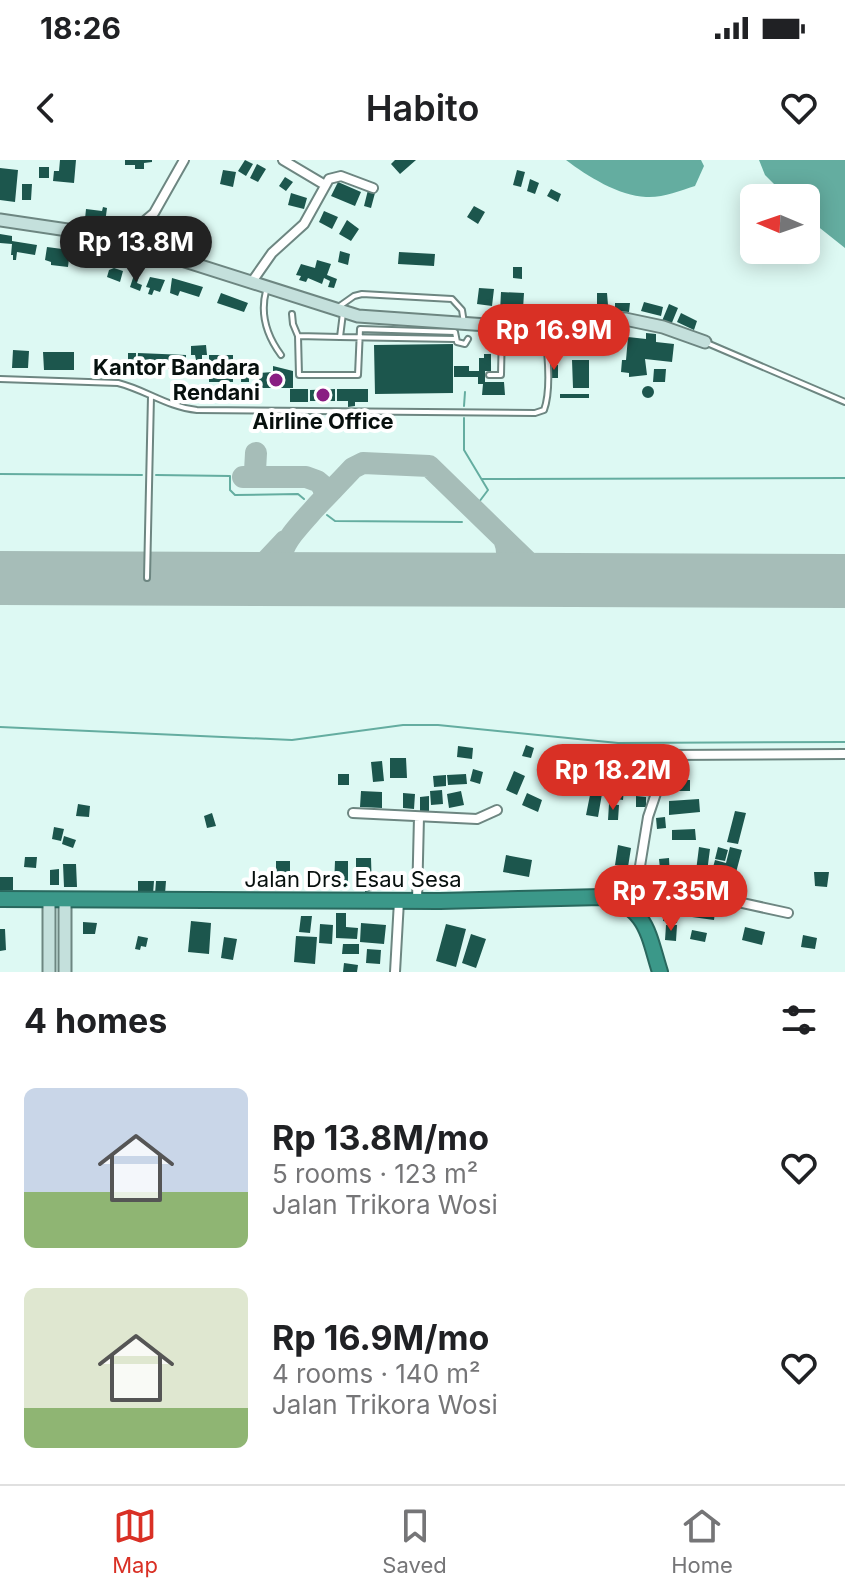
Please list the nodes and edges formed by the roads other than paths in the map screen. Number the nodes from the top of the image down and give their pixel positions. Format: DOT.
graph roads {
  1 [pos="184,160"];
  2 [pos="283,160"];
  3 [pos="325,185"];
  4 [pos="373,188"];
  5 [pos="0,220"];
  6 [pos="128,243"];
  7 [pos="251,283"];
  8 [pos="267,288"];
  9 [pos="295,307"];
  10 [pos="339,310"];
  11 [pos="544,324"];
  12 [pos="502,325"];
  13 [pos="467,330"];
  14 [pos="298,336"];
  15 [pos="340,337"];
  16 [pos="359,338"];
  17 [pos="455,339"];
  18 [pos="705,342"];
  19 [pos="281,355"];
  20 [pos="489,375"];
  21 [pos="0,379"];
  22 [pos="151,396"];
  23 [pos="845,402"];
  24 [pos="147,578"];
  25 [pos="845,754"];
  26 [pos="497,810"];
  27 [pos="353,813"];
  28 [pos="419,817"];
  29 [pos="0,899"];
  30 [pos="49,899"];
  31 [pos="65,899"];
  32 [pos="399,901"];
  33 [pos="417,901"];
  34 [pos="634,902"];
  35 [pos="788,913"];
  36 [pos="49,972"];
  37 [pos="65,972"];
  38 [pos="395,972"];
  39 [pos="660,972"];
  1 -- 6 [label="street"];
  2 -- 3 [label="street"];
  3 -- 4 [label="street"];
  3 -- 7 [label="street"];
  5 -- 6 [label="street"];
  6 -- 7 [label="street"];
  7 -- 8 [label="street"];
  8 -- 9 [label="street"];
  8 -- 19 [label="lane"];
  9 -- 10 [label="street"];
  9 -- 14 [label="lane"];
  10 -- 13 [label="street"];
  10 -- 13 [label="lane"];
  10 -- 15 [label="lane"];
  11 -- 12 [label="street"];
  11 -- 18 [label="street"];
  11 -- 22 [label="lane"];
  12 -- 13 [label="street"];
  12 -- 20 [label="lane"];
  13 -- 17 [label="lane"];
  14 -- 15 [label="lane"];
  14 -- 16 [label="lane"];
  15 -- 16 [label="lane"];
  16 -- 17 [label="lane"];
  16 -- 17 [label="lane"];
  18 -- 23 [label="lane"];
  21 -- 22 [label="lane"];
  22 -- 24 [label="lane"];
  25 -- 34 [label="street"];
  26 -- 28 [label="street"];
  27 -- 28 [label="street"];
  28 -- 33 [label="street"];
  29 -- 30 [label="highway, Jalan Drs. Esau Sesa"];
  30 -- 31 [label="highway, Jalan Drs. Esau Sesa"];
  30 -- 36 [label="street"];
  31 -- 32 [label="highway, Jalan Drs. Esau Sesa"];
  31 -- 37 [label="street"];
  32 -- 33 [label="highway, Jalan Drs. Esau Sesa"];
  32 -- 38 [label="street"];
  33 -- 34 [label="highway, Jalan Drs. Esau Sesa"];
  34 -- 35 [label="street"];
  34 -- 39 [label="highway"];
}
